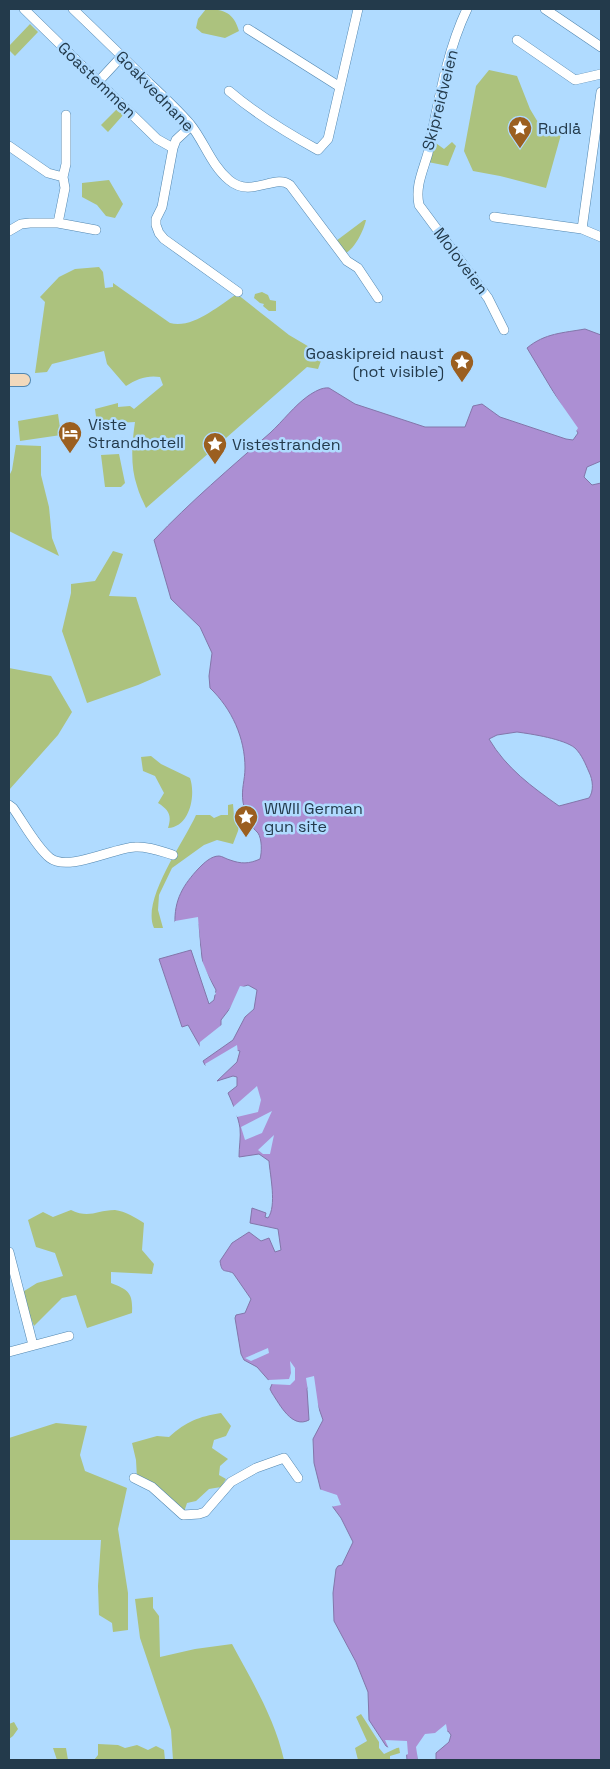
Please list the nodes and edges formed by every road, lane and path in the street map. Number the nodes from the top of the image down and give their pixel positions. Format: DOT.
graph roads {
  1 [pos="24,9"];
  2 [pos="73,9"];
  3 [pos="358,9"];
  4 [pos="467,9"];
  5 [pos="545,9"];
  6 [pos="248,29"];
  7 [pos="517,40"];
  8 [pos="601,47"];
  9 [pos="122,56"];
  10 [pos="601,74"];
  11 [pos="98,82"];
  12 [pos="340,87"];
  13 [pos="230,90"];
  14 [pos="601,92"];
  15 [pos="66,115"];
  16 [pos="191,126"];
  17 [pos="9,146"];
  18 [pos="173,148"];
  19 [pos="597,158"];
  20 [pos="63,177"];
  21 [pos="417,192"];
  22 [pos="494,217"];
  23 [pos="58,223"];
  24 [pos="582,229"];
  25 [pos="96,230"];
  26 [pos="9,231"];
  27 [pos="601,237"];
  28 [pos="238,292"];
  29 [pos="378,298"];
  30 [pos="504,330"];
  31 [pos="9,380"];
  32 [pos="24,380"];
  33 [pos="9,805"];
  34 [pos="173,855"];
  35 [pos="9,1252"];
  36 [pos="69,1336"];
  37 [pos="33,1345"];
  38 [pos="9,1352"];
  39 [pos="134,1478"];
  40 [pos="298,1478"];
  1 -- 11 [label="street, Goastemmen"];
  2 -- 9 [label="street, Goakvednane"];
  3 -- 12 [label="street"];
  4 -- 21 [label="street, Skipreidveien"];
  5 -- 8 [label="street"];
  6 -- 12 [label="street"];
  7 -- 10 [label="street"];
  9 -- 11 [label="street"];
  9 -- 16 [label="street, Goakvednane"];
  11 -- 18 [label="street, Goastemmen"];
  12 -- 13 [label="street"];
  14 -- 19 [label="street"];
  15 -- 20 [label="street"];
  16 -- 18 [label="street"];
  16 -- 29 [label="street, Goakvednane"];
  17 -- 20 [label="street"];
  18 -- 28 [label="street"];
  19 -- 24 [label="street"];
  20 -- 23 [label="street"];
  21 -- 30 [label="street, Moloveien"];
  22 -- 24 [label="street"];
  23 -- 25 [label="street"];
  23 -- 26 [label="street"];
  24 -- 27 [label="street"];
  31 -- 32 [label="main road"];
  33 -- 34 [label="street"];
  35 -- 37 [label="street"];
  36 -- 37 [label="street"];
  37 -- 38 [label="street"];
  39 -- 40 [label="street"];
}
